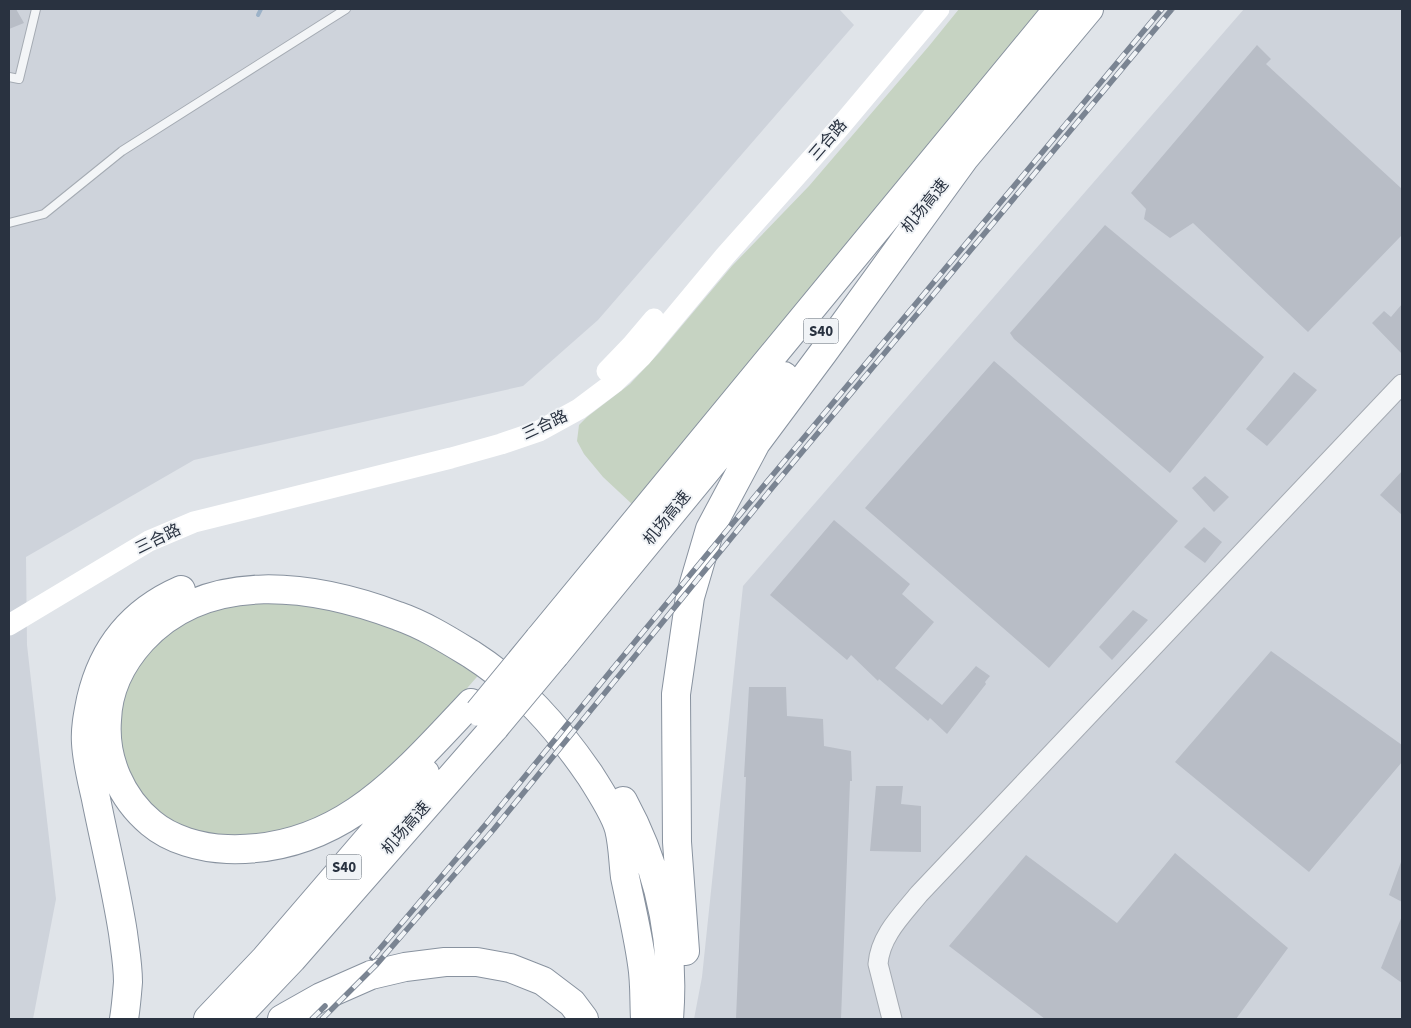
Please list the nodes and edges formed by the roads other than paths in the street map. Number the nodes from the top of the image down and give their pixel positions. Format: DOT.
graph roads {
  1 [pos="36,9"];
  2 [pos="346,9"];
  3 [pos="922,9"];
  4 [pos="939,9"];
  5 [pos="1058,9"];
  6 [pos="1089,9"];
  7 [pos="9,77"];
  8 [pos="969,152"];
  9 [pos="9,223"];
  10 [pos="1402,384"];
  11 [pos="9,608"];
  12 [pos="9,625"];
  13 [pos="547,647"];
  14 [pos="482,714"];
  15 [pos="124,1019"];
  16 [pos="208,1019"];
  17 [pos="236,1019"];
  18 [pos="282,1019"];
  19 [pos="584,1019"];
  20 [pos="645,1019"];
  21 [pos="669,1019"];
  22 [pos="679,1019"];
  23 [pos="892,1019"];
  1 -- 7 [label="lane"];
  2 -- 9 [label="lane"];
  3 -- 11 [label="main road, 三合路"];
  4 -- 12 [label="main road, 三合路"];
  5 -- 13 [label="highway, 机场高速 / S40"];
  6 -- 8 [label="highway, 机场高速 / S40"];
  8 -- 13 [label="highway, 机场高速 / S40"];
  8 -- 22 [label="highway"];
  10 -- 23 [label="street"];
  13 -- 14 [label="highway, 机场高速 / S40, bridge"];
  14 -- 16 [label="highway, 机场高速 / S40"];
  14 -- 17 [label="highway, 机场高速 / S40"];
  14 -- 20 [label="highway"];
  15 -- 21 [label="highway"];
  18 -- 19 [label="highway"];
}
